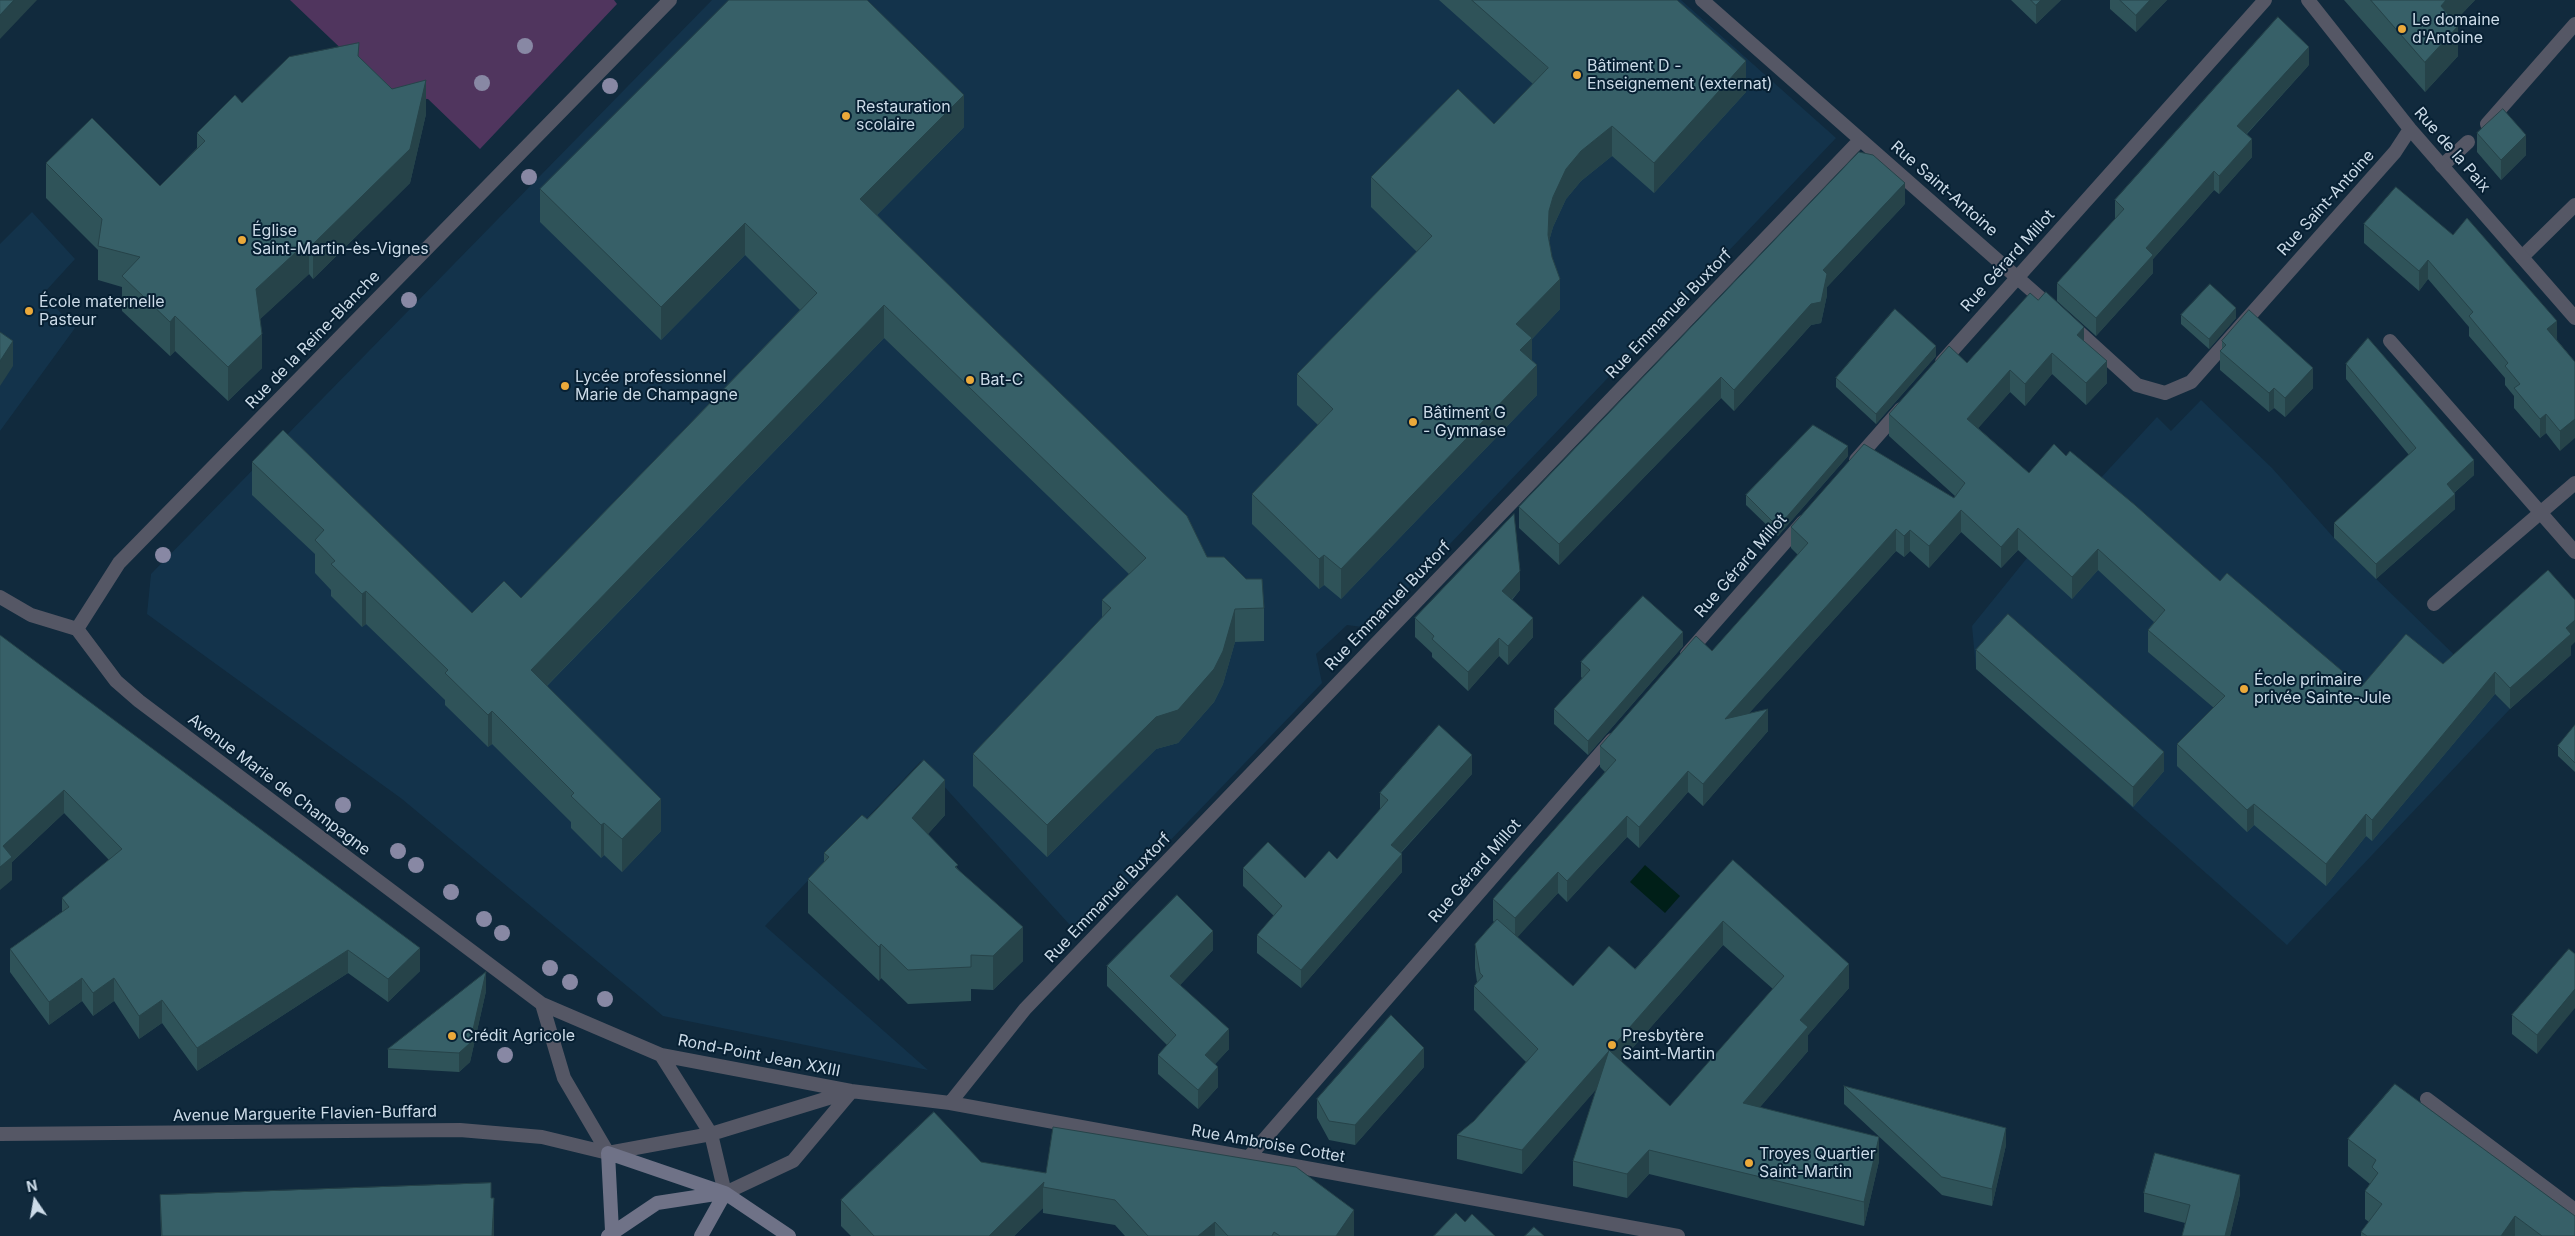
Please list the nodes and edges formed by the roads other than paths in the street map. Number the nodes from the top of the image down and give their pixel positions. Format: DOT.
graph roads {
  1 [pos="670,0"];
  2 [pos="1702,0"];
  3 [pos="2265,0"];
  4 [pos="2308,0"];
  5 [pos="2575,24"];
  6 [pos="2487,124"];
  7 [pos="2410,129"];
  8 [pos="1860,140"];
  9 [pos="2468,142"];
  10 [pos="2442,166"];
  11 [pos="2575,205"];
  12 [pos="2522,257"];
  13 [pos="2017,276"];
  14 [pos="2575,318"];
  15 [pos="2390,340"];
  16 [pos="1931,374"];
  17 [pos="1912,397"];
  18 [pos="1846,472"];
  19 [pos="2575,483"];
  20 [pos="1814,509"];
  21 [pos="2540,513"];
  22 [pos="2575,552"];
  23 [pos="0,597"];
  24 [pos="2434,604"];
  25 [pos="77,629"];
  26 [pos="1676,667"];
  27 [pos="1624,727"];
  28 [pos="542,1004"];
  29 [pos="661,1055"];
  30 [pos="851,1091"];
  31 [pos="2427,1099"];
  32 [pos="950,1103"];
  33 [pos="0,1134"];
  34 [pos="711,1134"];
  35 [pos="608,1153"];
  36 [pos="1248,1158"];
  37 [pos="725,1193"];
  38 [pos="2575,1210"];
  39 [pos="610,1234"];
  40 [pos="700,1236"];
  41 [pos="789,1236"];
  42 [pos="1678,1236"];
  1 -- 25 [label="street, Rue de la Reine-Blanche"];
  2 -- 8 [label="street, Rue Saint-Antoine"];
  3 -- 13 [label="street, Rue Gérard Millot"];
  4 -- 7 [label="street, Rue de la Paix"];
  5 -- 6 [label="street"];
  7 -- 10 [label="street, Rue de la Paix"];
  7 -- 13 [label="street, Rue Saint-Antoine"];
  8 -- 13 [label="street, Rue Saint-Antoine"];
  8 -- 32 [label="street, Rue Emmanuel Buxtorf"];
  9 -- 10 [label="street"];
  10 -- 12 [label="street, Rue de la Paix"];
  11 -- 12 [label="street"];
  12 -- 14 [label="street, Rue de la Paix"];
  13 -- 16 [label="street, Rue Gérard Millot"];
  15 -- 21 [label="street"];
  17 -- 18 [label="street"];
  19 -- 21 [label="street"];
  20 -- 26 [label="street, Rue Gérard Millot"];
  21 -- 22 [label="street"];
  21 -- 24 [label="street"];
  23 -- 25 [label="street"];
  25 -- 28 [label="street, Avenue Marie de Champagne"];
  27 -- 36 [label="street, Rue Gérard Millot"];
  28 -- 29 [label="street, Rond-Point Jean XXIII"];
  28 -- 35 [label="street"];
  29 -- 30 [label="street, Rond-Point Jean XXIII"];
  29 -- 34 [label="street, Rond-Point Jean XXIII"];
  30 -- 32 [label="street, Rue Ambroise Cottet"];
  30 -- 34 [label="street, Rond-Point Jean XXIII"];
  30 -- 37 [label="street, Rond-Point Jean XXIII"];
  31 -- 38 [label="street"];
  32 -- 36 [label="street, Rue Ambroise Cottet"];
  33 -- 35 [label="street, Avenue Marguerite Flavien-Buffard"];
  34 -- 35 [label="street, Rond-Point Jean XXIII"];
  34 -- 37 [label="street, Rond-Point Jean XXIII"];
  35 -- 37 [label="main road"];
  35 -- 39 [label="main road"];
  36 -- 42 [label="street, Rue Ambroise Cottet"];
  37 -- 39 [label="main road"];
  37 -- 40 [label="main road"];
  37 -- 41 [label="main road"];
}
